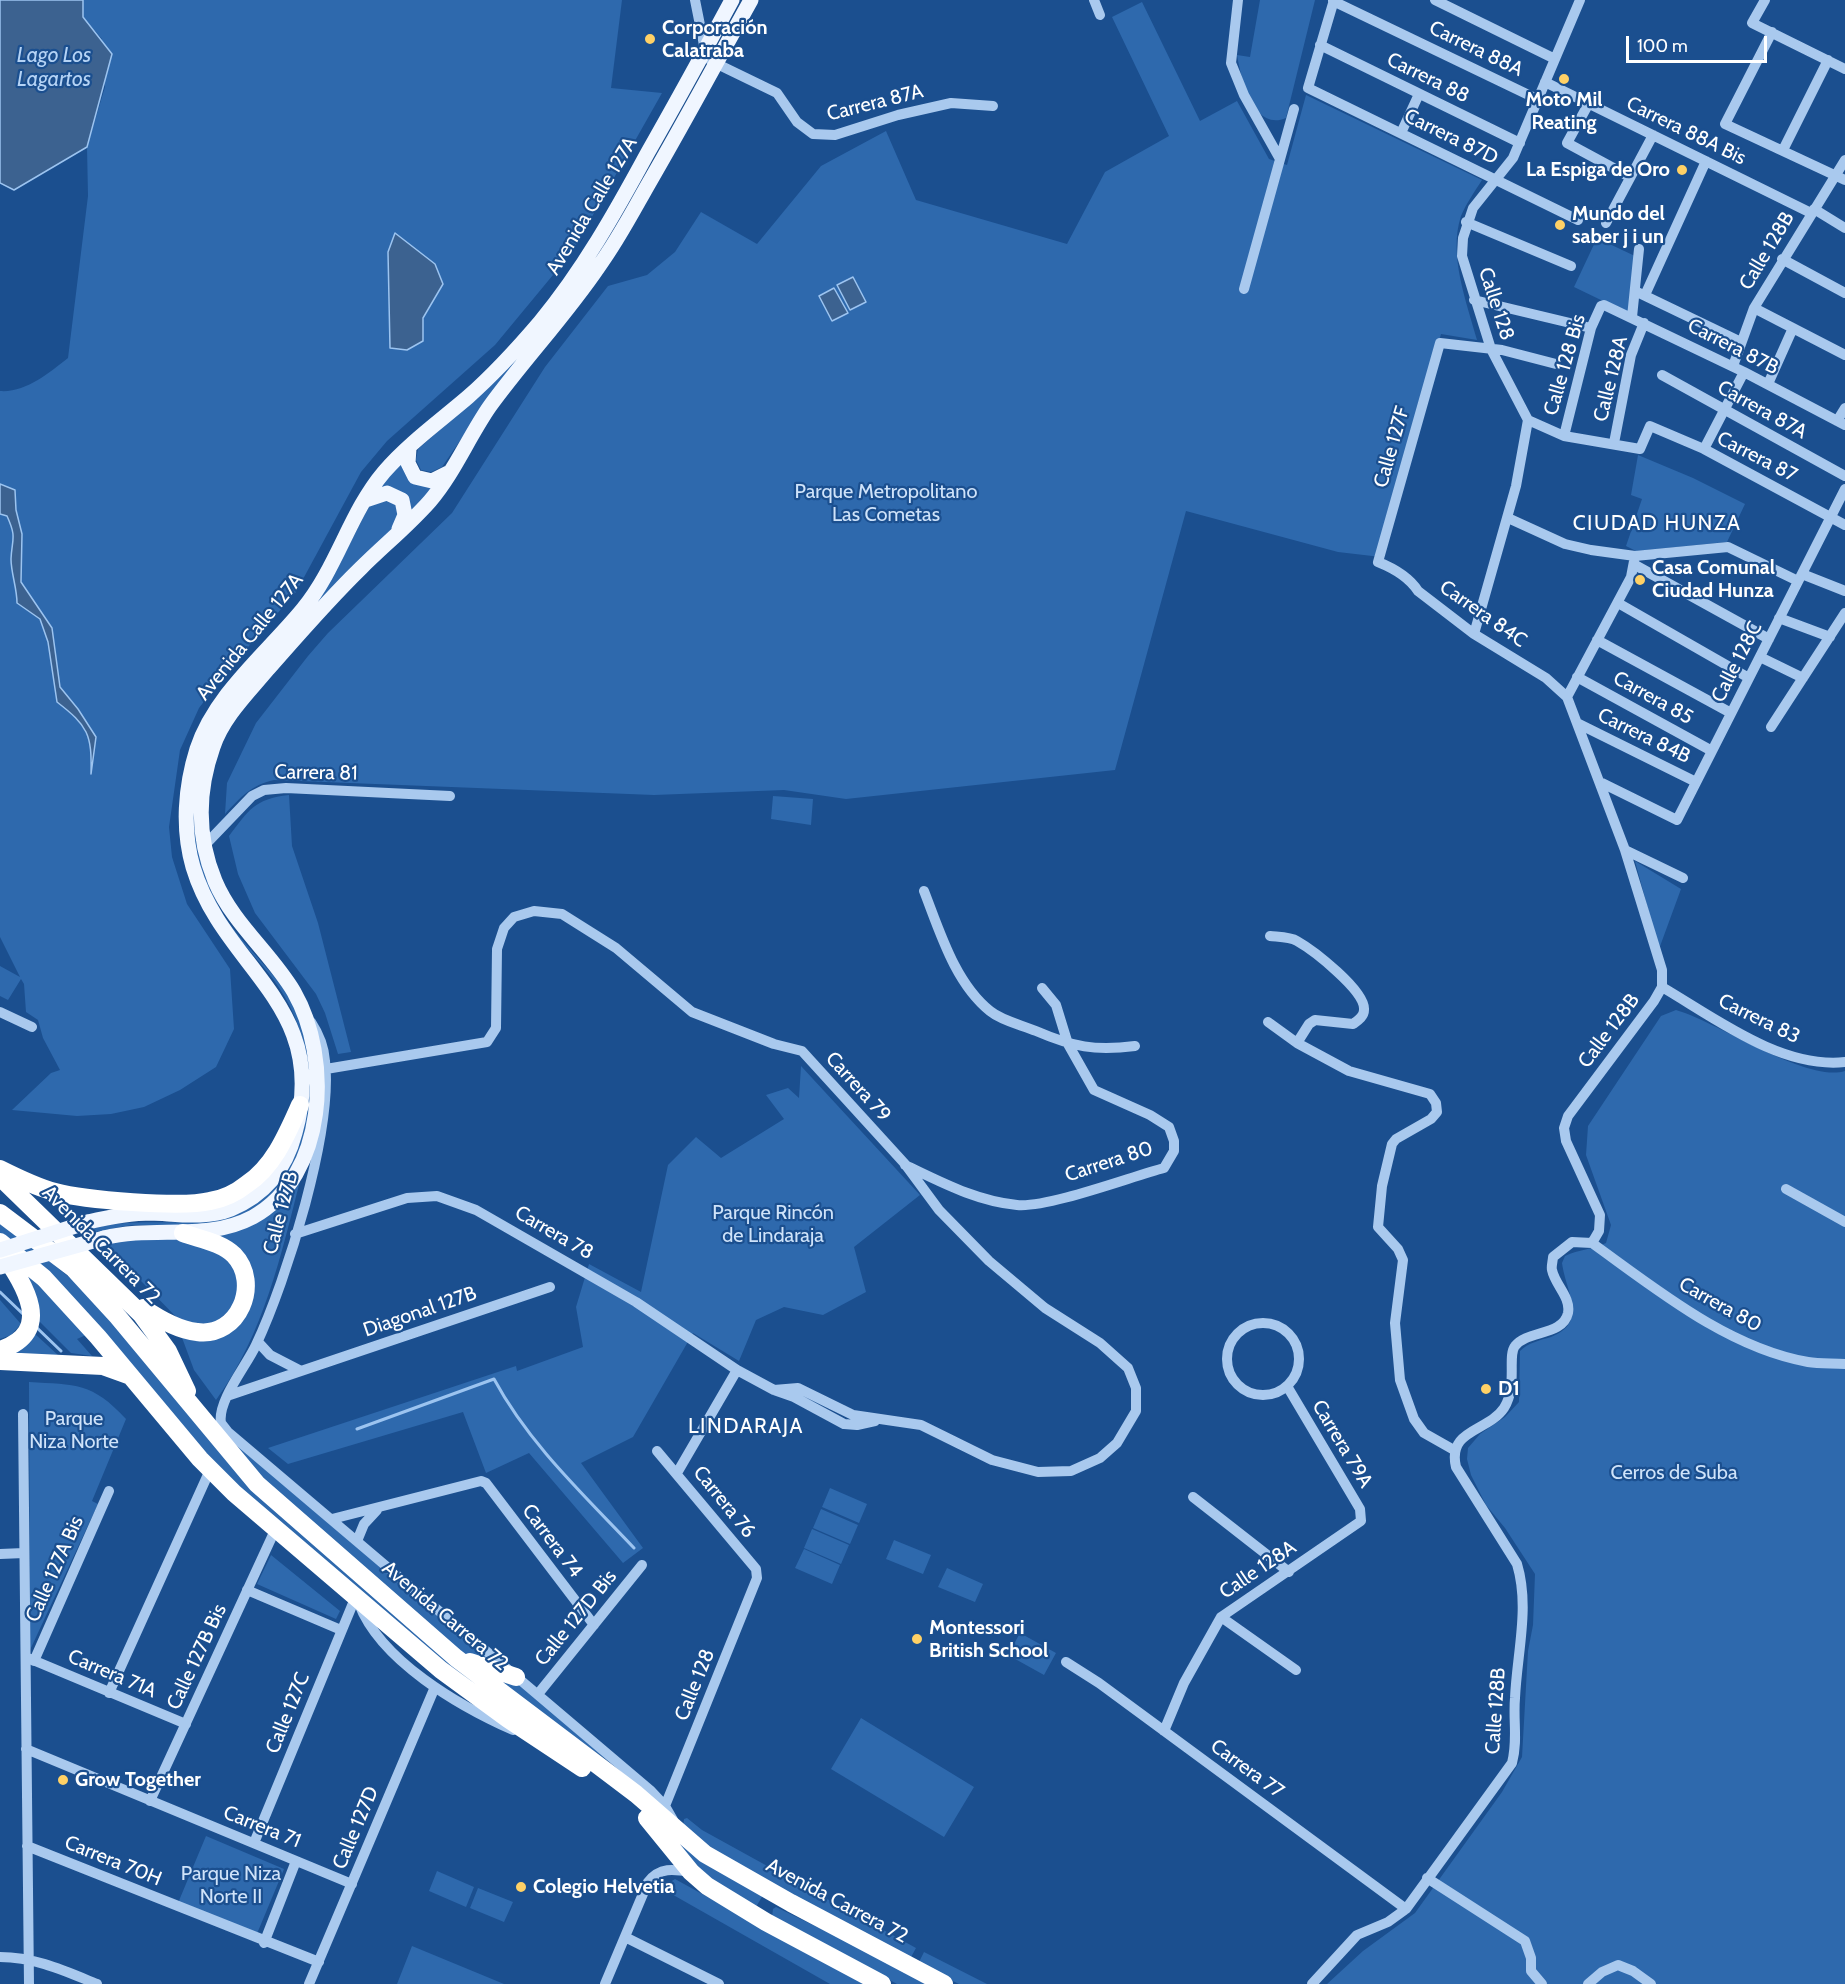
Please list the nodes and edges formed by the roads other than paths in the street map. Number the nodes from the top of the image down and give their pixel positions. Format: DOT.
graph roads {
  1 [pos="695,0"];
  2 [pos="732,0"];
  3 [pos="751,0"];
  4 [pos="1094,0"];
  5 [pos="1238,0"];
  6 [pos="1435,0"];
  7 [pos="1580,0"];
  8 [pos="1765,0"];
  9 [pos="1333,1"];
  10 [pos="1459,5"];
  11 [pos="1100,15"];
  12 [pos="1772,32"];
  13 [pos="1320,45"];
  14 [pos="705,50"];
  15 [pos="1555,59"];
  16 [pos="1828,60"];
  17 [pos="716,65"];
  18 [pos="1845,69"];
  19 [pos="1545,82"];
  20 [pos="1419,94"];
  21 [pos="1537,99"];
  22 [pos="1589,104"];
  23 [pos="993,106"];
  24 [pos="1294,109"];
  25 [pos="1401,133"];
  26 [pos="1653,135"];
  27 [pos="1520,143"];
  28 [pos="1783,150"];
  29 [pos="1280,159"];
  30 [pos="1845,160"];
  31 [pos="1706,161"];
  32 [pos="1630,177"];
  33 [pos="1840,177"];
  34 [pos="1498,180"];
  35 [pos="1812,211"];
  36 [pos="1578,220"];
  37 [pos="1466,222"];
  38 [pos="1606,223"];
  39 [pos="1845,228"];
  40 [pos="1639,249"];
  41 [pos="1782,259"];
  42 [pos="1570,266"];
  43 [pos="1244,289"];
  44 [pos="1640,293"];
  45 [pos="1845,293"];
  46 [pos="1474,300"];
  47 [pos="1602,305"];
  48 [pos="1754,308"];
  49 [pos="1632,317"];
  50 [pos="1644,323"];
  51 [pos="1591,328"];
  52 [pos="1793,328"];
  53 [pos="1741,342"];
  54 [pos="1491,349"];
  55 [pos="1845,355"];
  56 [pos="1556,364"];
  57 [pos="1732,366"];
  58 [pos="1744,372"];
  59 [pos="1662,375"];
  60 [pos="1768,384"];
  61 [pos="1845,408"];
  62 [pos="1726,410"];
  63 [pos="1528,420"];
  64 [pos="1841,423"];
  65 [pos="1564,436"];
  66 [pos="1614,443"];
  67 [pos="409,448"];
  68 [pos="1704,449"];
  69 [pos="448,473"];
  70 [pos="1845,476"];
  71 [pos="1845,489"];
  72 [pos="366,500"];
  73 [pos="1831,516"];
  74 [pos="1508,518"];
  75 [pos="1845,525"];
  76 [pos="396,534"];
  77 [pos="1635,561"];
  78 [pos="1378,562"];
  79 [pos="1800,577"];
  80 [pos="1845,591"];
  81 [pos="1618,603"];
  82 [pos="1845,613"];
  83 [pos="1779,618"];
  84 [pos="1841,629"];
  85 [pos="1474,634"];
  86 [pos="1830,636"];
  87 [pos="1769,639"];
  88 [pos="1597,640"];
  89 [pos="1760,657"];
  90 [pos="1577,677"];
  91 [pos="1749,678"];
  92 [pos="1803,678"];
  93 [pos="1567,697"];
  94 [pos="1731,713"];
  95 [pos="1577,723"];
  96 [pos="1771,727"];
  97 [pos="1712,751"];
  98 [pos="1696,782"];
  99 [pos="1602,783"];
  100 [pos="450,796"];
  101 [pos="204,846"];
  102 [pos="1625,850"];
  103 [pos="1683,878"];
  104 [pos="924,891"];
  105 [pos="1270,936"];
  106 [pos="1662,987"];
  107 [pos="1042,988"];
  108 [pos="302,1010"];
  109 [pos="0,1012"];
  110 [pos="1268,1022"];
  111 [pos="32,1027"];
  112 [pos="1297,1042"];
  113 [pos="1068,1044"];
  114 [pos="1135,1046"];
  115 [pos="1845,1062"];
  116 [pos="326,1069"];
  117 [pos="300,1105"];
  118 [pos="905,1164"];
  119 [pos="0,1169"];
  120 [pos="0,1177"];
  121 [pos="0,1189"];
  122 [pos="1786,1189"];
  123 [pos="0,1213"];
  124 [pos="1845,1222"];
  125 [pos="183,1233"];
  126 [pos="295,1234"];
  127 [pos="0,1242"];
  128 [pos="1592,1244"];
  129 [pos="0,1249"];
  130 [pos="0,1267"];
  131 [pos="73,1268"];
  132 [pos="550,1287"];
  133 [pos="128,1299"];
  134 [pos="258,1342"];
  135 [pos="0,1350"];
  136 [pos="0,1360"];
  137 [pos="1845,1364"];
  138 [pos="1128,1368"];
  139 [pos="737,1370"];
  140 [pos="301,1371"];
  141 [pos="131,1376"];
  142 [pos="1287,1386"];
  143 [pos="227,1396"];
  144 [pos="23,1414"];
  145 [pos="198,1414"];
  146 [pos="220,1417"];
  147 [pos="1455,1450"];
  148 [pos="657,1451"];
  149 [pos="210,1470"];
  150 [pos="677,1473"];
  151 [pos="109,1491"];
  152 [pos="1193,1497"];
  153 [pos="379,1508"];
  154 [pos="332,1519"];
  155 [pos="1361,1521"];
  156 [pos="276,1528"];
  157 [pos="357,1541"];
  158 [pos="24,1553"];
  159 [pos="0,1554"];
  160 [pos="642,1565"];
  161 [pos="1289,1572"];
  162 [pos="757,1578"];
  163 [pos="247,1590"];
  164 [pos="356,1596"];
  165 [pos="1221,1617"];
  166 [pos="594,1625"];
  167 [pos="341,1630"];
  168 [pos="456,1658"];
  169 [pos="29,1659"];
  170 [pos="1066,1662"];
  171 [pos="1296,1670"];
  172 [pos="516,1677"];
  173 [pos="435,1686"];
  174 [pos="109,1693"];
  175 [pos="538,1694"];
  176 [pos="186,1724"];
  177 [pos="1164,1731"];
  178 [pos="544,1743"];
  179 [pos="26,1749"];
  180 [pos="150,1801"];
  181 [pos="665,1806"];
  182 [pos="680,1834"];
  183 [pos="254,1843"];
  184 [pos="27,1845"];
  185 [pos="296,1861"];
  186 [pos="691,1872"];
  187 [pos="1427,1878"];
  188 [pos="352,1884"];
  189 [pos="791,1903"];
  190 [pos="1406,1909"];
  191 [pos="766,1922"];
  192 [pos="625,1937"];
  193 [pos="264,1942"];
  194 [pos="0,1957"];
  195 [pos="29,1959"];
  196 [pos="318,1962"];
  197 [pos="29,1984"];
  198 [pos="97,1984"];
  199 [pos="309,1984"];
  200 [pos="605,1984"];
  201 [pos="719,1984"];
  202 [pos="882,1984"];
  203 [pos="944,1984"];
  204 [pos="1312,1984"];
  205 [pos="1542,1984"];
  206 [pos="1587,1984"];
  207 [pos="1651,1984"];
  1 -- 14 [label="street, Carrera 87A"];
  2 -- 14 [label="main road, Avenida Calle 127A"];
  3 -- 17 [label="main road, Avenida Calle 127A"];
  4 -- 11 [label="street"];
  5 -- 29 [label="street"];
  6 -- 10 [label="street"];
  7 -- 15 [label="street, Calle 128"];
  8 -- 12 [label="street"];
  9 -- 13 [label="street"];
  9 -- 21 [label="street, Carrera 88A"];
  10 -- 15 [label="street"];
  12 -- 16 [label="street"];
  12 -- 28 [label="street"];
  13 -- 20 [label="street, Carrera 88"];
  13 -- 25 [label="street, Carrera 87D"];
  14 -- 17 [label="street, Carrera 87A"];
  14 -- 67 [label="main road, Avenida Calle 127A"];
  15 -- 19 [label="street, Calle 128"];
  16 -- 18 [label="street"];
  16 -- 28 [label="street"];
  17 -- 23 [label="street, Carrera 87A"];
  17 -- 69 [label="main road, Avenida Calle 127A"];
  19 -- 21 [label="street, Calle 128"];
  19 -- 22 [label="street, Carrera 88A Bis"];
  20 -- 25 [label="street"];
  20 -- 27 [label="street, Carrera 88"];
  21 -- 27 [label="street, Calle 128"];
  22 -- 26 [label="street, Carrera 88A Bis"];
  22 -- 32 [label="street"];
  24 -- 29 [label="street"];
  25 -- 34 [label="street, Carrera 87D"];
  26 -- 31 [label="street, Carrera 88A Bis"];
  26 -- 32 [label="street"];
  27 -- 34 [label="street, Calle 128"];
  28 -- 33 [label="street"];
  29 -- 43 [label="street"];
  30 -- 33 [label="street, Calle 128B"];
  31 -- 35 [label="street, Carrera 88A Bis"];
  31 -- 44 [label="street, Calle 128A"];
  32 -- 38 [label="street"];
  33 -- 35 [label="street, Calle 128B"];
  34 -- 36 [label="street, Carrera 87D"];
  34 -- 37 [label="street, Calle 128"];
  35 -- 39 [label="street, Carrera 88A Bis"];
  35 -- 41 [label="street, Calle 128B"];
  37 -- 42 [label="street"];
  37 -- 46 [label="street, Calle 128"];
  40 -- 44 [label="street, Calle 128A"];
  41 -- 45 [label="street"];
  41 -- 48 [label="street, Calle 128B"];
  44 -- 49 [label="street, Calle 128A"];
  44 -- 53 [label="street"];
  46 -- 51 [label="street"];
  46 -- 54 [label="street, Calle 128"];
  47 -- 49 [label="street, Carrera 87B"];
  47 -- 51 [label="street, Calle 128 Bis"];
  48 -- 52 [label="street"];
  48 -- 53 [label="street, Calle 128B"];
  49 -- 50 [label="street, Carrera 87B"];
  50 -- 57 [label="street, Carrera 87B"];
  50 -- 66 [label="street, Calle 128A"];
  51 -- 65 [label="street, Calle 128 Bis"];
  52 -- 55 [label="street"];
  52 -- 60 [label="street"];
  53 -- 57 [label="street, Calle 128B"];
  54 -- 56 [label="street, Calle 128 Bis"];
  54 -- 63 [label="street, Calle 128"];
  54 -- 78 [label="street, Calle 127F"];
  57 -- 58 [label="street, Carrera 87B"];
  58 -- 60 [label="street, Carrera 87B"];
  58 -- 62 [label="street"];
  59 -- 62 [label="street, Carrera 87A"];
  60 -- 64 [label="street, Carrera 87B"];
  61 -- 64 [label="street"];
  62 -- 68 [label="street"];
  62 -- 70 [label="street, Carrera 87A"];
  63 -- 65 [label="street"];
  63 -- 74 [label="street"];
  65 -- 66 [label="street"];
  66 -- 68 [label="street, Carrera 87"];
  67 -- 69 [label="main road"];
  67 -- 72 [label="main road, Avenida Calle 127A"];
  68 -- 73 [label="street, Carrera 87"];
  69 -- 76 [label="main road, Avenida Calle 127A"];
  71 -- 73 [label="street, Calle 128C"];
  72 -- 76 [label="main road"];
  72 -- 117 [label="main road, Avenida Calle 127A"];
  73 -- 75 [label="street, Carrera 87"];
  73 -- 79 [label="street, Calle 128C"];
  74 -- 77 [label="street"];
  74 -- 85 [label="street"];
  76 -- 101 [label="main road, Avenida Calle 127A"];
  77 -- 79 [label="street"];
  77 -- 81 [label="street"];
  77 -- 87 [label="street"];
  78 -- 85 [label="street, Carrera 84C"];
  79 -- 80 [label="street"];
  79 -- 83 [label="street, Calle 128C"];
  81 -- 88 [label="street"];
  81 -- 91 [label="street"];
  82 -- 84 [label="street"];
  83 -- 86 [label="street"];
  83 -- 87 [label="street, Calle 128C"];
  84 -- 86 [label="street"];
  85 -- 93 [label="street, Carrera 84C"];
  86 -- 92 [label="street"];
  87 -- 89 [label="street, Calle 128C"];
  88 -- 90 [label="street"];
  88 -- 94 [label="street"];
  89 -- 91 [label="street, Calle 128C"];
  89 -- 92 [label="street"];
  90 -- 93 [label="street"];
  90 -- 97 [label="street, Carrera 85"];
  91 -- 94 [label="street, Calle 128C"];
  92 -- 96 [label="street"];
  93 -- 95 [label="street, Calle 128B"];
  94 -- 97 [label="street, Calle 128C"];
  95 -- 98 [label="street, Carrera 84B"];
  95 -- 99 [label="street, Calle 128B"];
  97 -- 98 [label="street, Calle 128C"];
  98 -- 99 [label="street, Calle 128C"];
  99 -- 102 [label="street, Calle 128B"];
  100 -- 101 [label="street, Carrera 81"];
  101 -- 108 [label="main road, Avenida Calle 127A"];
  102 -- 103 [label="street"];
  102 -- 106 [label="street, Calle 128B"];
  104 -- 113 [label="street"];
  105 -- 112 [label="street"];
  106 -- 115 [label="street, Carrera 83"];
  106 -- 128 [label="street, Calle 128B"];
  107 -- 113 [label="street, Carrera 80"];
  108 -- 116 [label="street, Calle 127B"];
  108 -- 125 [label="main road, Avenida Calle 127A"];
  109 -- 111 [label="street"];
  110 -- 112 [label="street"];
  112 -- 147 [label="street"];
  113 -- 114 [label="street"];
  113 -- 118 [label="street, Carrera 80"];
  116 -- 118 [label="street, Carrera 79"];
  116 -- 126 [label="street, Calle 127B"];
  117 -- 119 [label="highway"];
  117 -- 129 [label="main road, Avenida Calle 127A, bridge"];
  118 -- 138 [label="street, Carrera 79"];
  120 -- 133 [label="highway, Avenida Carrera 72"];
  121 -- 131 [label="highway"];
  122 -- 124 [label="street"];
  123 -- 131 [label="highway, Avenida Carrera 72"];
  125 -- 130 [label="main road, Avenida Calle 127A, bridge"];
  125 -- 133 [label="highway"];
  126 -- 134 [label="street, Calle 127B"];
  126 -- 139 [label="street, Carrera 78"];
  127 -- 141 [label="highway, Avenida Carrera 72"];
  128 -- 137 [label="street, Carrera 80"];
  128 -- 147 [label="street"];
  129 -- 135 [label="highway"];
  131 -- 145 [label="highway, Avenida Carrera 72"];
  132 -- 140 [label="street, Diagonal 127B"];
  133 -- 145 [label="highway, Avenida Carrera 72"];
  134 -- 140 [label="street"];
  134 -- 143 [label="street, Calle 127B"];
  136 -- 141 [label="highway"];
  138 -- 139 [label="street, Carrera 78"];
  139 -- 150 [label="street"];
  140 -- 143 [label="street, Diagonal 127B"];
  141 -- 149 [label="highway, Avenida Carrera 72"];
  142 -- 142 [label="street"];
  142 -- 155 [label="street, Carrera 79A"];
  143 -- 146 [label="street, Calle 127B"];
  144 -- 158 [label="street"];
  145 -- 168 [label="highway, Avenida Carrera 72"];
  146 -- 154 [label="street, Avenida Carrera 72"];
  147 -- 187 [label="street, Calle 128B"];
  148 -- 150 [label="street, Carrera 76"];
  149 -- 156 [label="highway, Avenida Carrera 72"];
  149 -- 174 [label="street"];
  150 -- 162 [label="street, Carrera 76"];
  151 -- 169 [label="street, Calle 127A Bis"];
  152 -- 161 [label="street"];
  153 -- 154 [label="street"];
  153 -- 157 [label="street"];
  153 -- 166 [label="street, Carrera 74"];
  154 -- 157 [label="street, Avenida Carrera 72"];
  155 -- 161 [label="street, Calle 128A"];
  156 -- 163 [label="street, Calle 127B Bis"];
  156 -- 164 [label="highway, Avenida Carrera 72"];
  157 -- 172 [label="street, Avenida Carrera 72"];
  158 -- 159 [label="street"];
  158 -- 169 [label="street"];
  160 -- 166 [label="street, Calle 127D Bis"];
  161 -- 165 [label="street, Calle 128A"];
  162 -- 181 [label="street, Calle 128"];
  163 -- 167 [label="street"];
  163 -- 176 [label="street, Calle 127B Bis"];
  164 -- 167 [label="street, Calle 127C"];
  164 -- 173 [label="street, Avenida Carrera 72"];
  164 -- 178 [label="highway, Avenida Carrera 72"];
  165 -- 171 [label="street"];
  165 -- 177 [label="street, Calle 128A"];
  166 -- 175 [label="street, Calle 127D Bis"];
  167 -- 183 [label="street, Calle 127C"];
  168 -- 172 [label="highway"];
  168 -- 182 [label="highway, Avenida Carrera 72"];
  169 -- 174 [label="street, Carrera 71A"];
  169 -- 179 [label="street"];
  170 -- 177 [label="street, Carrera 77"];
  172 -- 175 [label="street, Avenida Carrera 72"];
  173 -- 178 [label="street, Avenida Carrera 72"];
  173 -- 188 [label="street, Calle 127D"];
  174 -- 176 [label="street, Carrera 71A"];
  175 -- 181 [label="street, Avenida Carrera 72"];
  176 -- 180 [label="street, Calle 127B Bis"];
  177 -- 190 [label="street, Carrera 77"];
  178 -- 186 [label="highway, Avenida Carrera 72"];
  179 -- 180 [label="street, Carrera 71"];
  179 -- 184 [label="street"];
  180 -- 183 [label="street, Carrera 71"];
  181 -- 182 [label="street, Avenida Carrera 72"];
  182 -- 189 [label="highway, Avenida Carrera 72"];
  183 -- 185 [label="street, Carrera 71"];
  184 -- 193 [label="street, Carrera 70H"];
  184 -- 195 [label="street"];
  185 -- 188 [label="street, Carrera 71"];
  185 -- 193 [label="street"];
  186 -- 191 [label="highway, Avenida Carrera 72"];
  186 -- 192 [label="street"];
  187 -- 190 [label="street, Calle 128B"];
  187 -- 205 [label="street"];
  188 -- 196 [label="street, Calle 127D"];
  189 -- 191 [label="highway"];
  189 -- 203 [label="highway, Avenida Carrera 72"];
  190 -- 204 [label="street, Calle 128B"];
  191 -- 202 [label="highway, Avenida Carrera 72"];
  192 -- 200 [label="street"];
  192 -- 201 [label="street"];
  193 -- 196 [label="street, Carrera 70H"];
  194 -- 195 [label="street"];
  195 -- 197 [label="street"];
  195 -- 198 [label="street"];
  196 -- 199 [label="street, Calle 127D"];
  206 -- 207 [label="street"];
}
